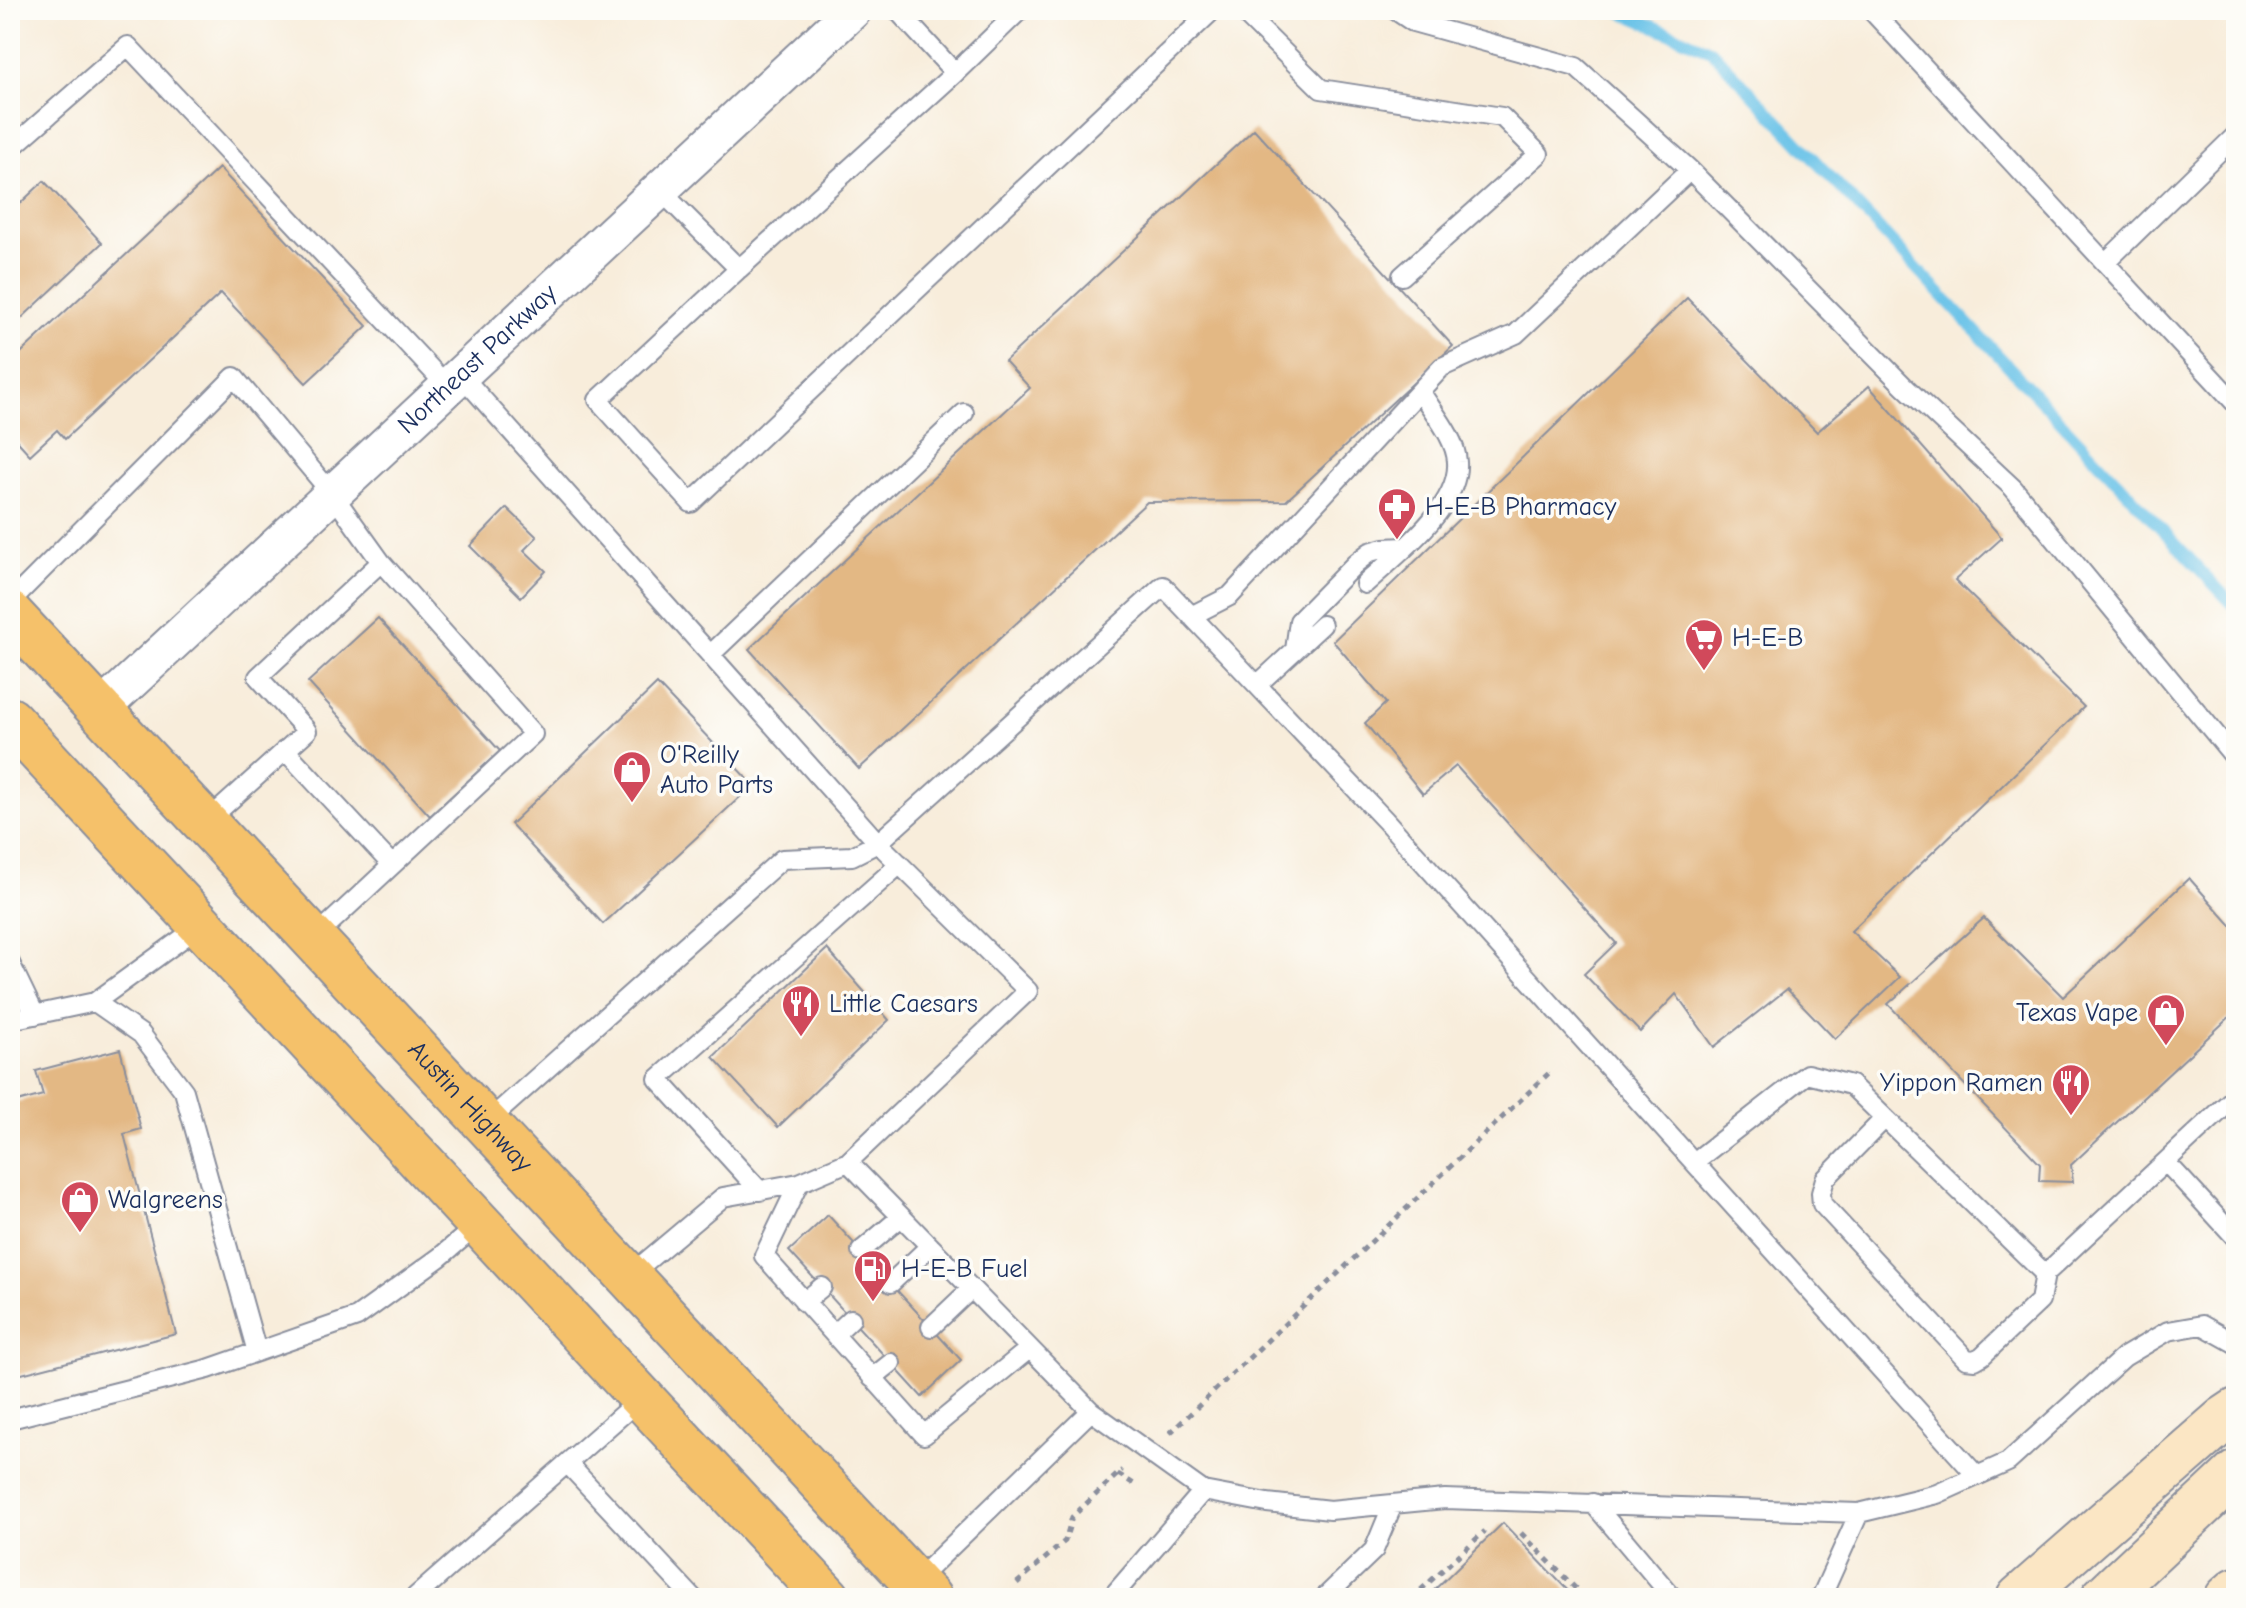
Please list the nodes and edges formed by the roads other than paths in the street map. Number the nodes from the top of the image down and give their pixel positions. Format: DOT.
graph roads {
  1 [pos="853,10"];
  2 [pos="897,10"];
  3 [pos="1020,10"];
  4 [pos="1213,10"];
  5 [pos="1241,10"];
  6 [pos="1395,10"];
  7 [pos="1871,10"];
  8 [pos="955,73"];
  9 [pos="2236,135"];
  10 [pos="10,149"];
  11 [pos="1690,170"];
  12 [pos="660,190"];
  13 [pos="2106,262"];
  14 [pos="739,269"];
  15 [pos="1402,276"];
  16 [pos="454,381"];
  17 [pos="1420,391"];
  18 [pos="2236,404"];
  19 [pos="964,413"];
  20 [pos="333,495"];
  21 [pos="1405,547"];
  22 [pos="381,562"];
  23 [pos="1365,584"];
  24 [pos="10,602"];
  25 [pos="10,614"];
  26 [pos="1191,616"];
  27 [pos="1322,625"];
  28 [pos="1295,650"];
  29 [pos="711,654"];
  30 [pos="1257,685"];
  31 [pos="101,709"];
  32 [pos="10,720"];
  33 [pos="285,750"];
  34 [pos="2236,759"];
  35 [pos="206,822"];
  36 [pos="878,843"];
  37 [pos="900,864"];
  38 [pos="392,865"];
  39 [pos="201,925"];
  40 [pos="314,938"];
  41 [pos="10,963"];
  42 [pos="95,1002"];
  43 [pos="35,1015"];
  44 [pos="10,1020"];
  45 [pos="2236,1096"];
  46 [pos="1885,1118"];
  47 [pos="486,1123"];
  48 [pos="848,1162"];
  49 [pos="1694,1162"];
  50 [pos="2166,1162"];
  51 [pos="799,1183"];
  52 [pos="760,1191"];
  53 [pos="901,1217"];
  54 [pos="479,1224"];
  55 [pos="2236,1238"];
  56 [pos="930,1246"];
  57 [pos="861,1251"];
  58 [pos="2045,1274"];
  59 [pos="629,1276"];
  60 [pos="891,1283"];
  61 [pos="822,1287"];
  62 [pos="971,1289"];
  63 [pos="804,1302"];
  64 [pos="851,1319"];
  65 [pos="931,1327"];
  66 [pos="835,1334"];
  67 [pos="2236,1344"];
  68 [pos="1029,1349"];
  69 [pos="257,1352"];
  70 [pos="891,1363"];
  71 [pos="872,1378"];
  72 [pos="641,1398"];
  73 [pos="1091,1411"];
  74 [pos="2230,1415"];
  75 [pos="10,1419"];
  76 [pos="568,1464"];
  77 [pos="2236,1473"];
  78 [pos="1977,1476"];
  79 [pos="1203,1491"];
  80 [pos="1593,1503"];
  81 [pos="1393,1504"];
  82 [pos="1859,1513"];
  83 [pos="2236,1590"];
  84 [pos="914,1593"];
  85 [pos="414,1598"];
  86 [pos="693,1598"];
  87 [pos="828,1598"];
  88 [pos="1111,1598"];
  89 [pos="1324,1598"];
  90 [pos="1673,1598"];
  91 [pos="1819,1598"];
  92 [pos="2019,1598"];
  93 [pos="2103,1598"];
  94 [pos="2227,1598"];
  1 -- 12 [label="street, Northeast Parkway"];
  2 -- 8 [label="lane"];
  3 -- 8 [label="lane"];
  4 -- 14 [label="lane"];
  5 -- 15 [label="lane"];
  6 -- 11 [label="lane"];
  7 -- 13 [label="lane"];
  8 -- 14 [label="lane"];
  9 -- 13 [label="lane"];
  10 -- 16 [label="lane"];
  11 -- 17 [label="lane"];
  11 -- 34 [label="lane"];
  12 -- 14 [label="lane"];
  12 -- 16 [label="street, Northeast Parkway"];
  13 -- 18 [label="lane"];
  16 -- 20 [label="street, Northeast Parkway"];
  16 -- 29 [label="lane"];
  17 -- 21 [label="lane"];
  17 -- 26 [label="lane"];
  19 -- 29 [label="lane"];
  20 -- 22 [label="lane"];
  20 -- 24 [label="lane"];
  20 -- 31 [label="street, Northeast Parkway"];
  21 -- 23 [label="lane"];
  21 -- 28 [label="lane"];
  22 -- 33 [label="lane"];
  22 -- 38 [label="lane"];
  25 -- 31 [label="main road, Austin Highway"];
  26 -- 30 [label="lane"];
  26 -- 36 [label="lane"];
  27 -- 28 [label="lane"];
  28 -- 30 [label="lane"];
  29 -- 36 [label="lane"];
  30 -- 49 [label="lane"];
  31 -- 35 [label="main road, Austin Highway"];
  32 -- 39 [label="main road"];
  33 -- 35 [label="lane"];
  33 -- 38 [label="lane"];
  35 -- 40 [label="main road, Austin Highway"];
  36 -- 37 [label="lane"];
  36 -- 47 [label="lane"];
  37 -- 48 [label="lane"];
  37 -- 52 [label="lane"];
  38 -- 40 [label="lane"];
  39 -- 42 [label="lane"];
  39 -- 54 [label="main road"];
  40 -- 47 [label="main road, Austin Highway"];
  41 -- 43 [label="lane"];
  42 -- 43 [label="lane"];
  42 -- 69 [label="lane"];
  43 -- 44 [label="lane"];
  45 -- 50 [label="lane"];
  46 -- 49 [label="lane"];
  46 -- 58 [label="lane"];
  46 -- 58 [label="lane"];
  47 -- 59 [label="main road, Austin Highway"];
  48 -- 51 [label="lane"];
  48 -- 53 [label="lane"];
  49 -- 78 [label="lane"];
  50 -- 55 [label="lane"];
  50 -- 58 [label="lane"];
  51 -- 52 [label="lane"];
  51 -- 63 [label="lane"];
  52 -- 59 [label="lane"];
  53 -- 56 [label="lane"];
  53 -- 57 [label="lane"];
  54 -- 69 [label="lane"];
  54 -- 72 [label="main road"];
  56 -- 60 [label="lane"];
  56 -- 62 [label="lane"];
  59 -- 84 [label="main road, Austin Highway"];
  61 -- 63 [label="lane"];
  62 -- 65 [label="lane"];
  62 -- 68 [label="lane"];
  63 -- 66 [label="lane"];
  64 -- 66 [label="lane"];
  66 -- 71 [label="lane"];
  67 -- 78 [label="lane"];
  68 -- 71 [label="lane"];
  68 -- 73 [label="lane"];
  69 -- 75 [label="lane"];
  70 -- 71 [label="lane"];
  72 -- 76 [label="lane"];
  72 -- 87 [label="main road"];
  73 -- 79 [label="lane"];
  73 -- 84 [label="lane"];
  74 -- 92 [label="main road"];
  76 -- 85 [label="lane"];
  76 -- 86 [label="lane"];
  77 -- 93 [label="main road"];
  78 -- 82 [label="lane"];
  79 -- 81 [label="lane"];
  79 -- 88 [label="lane"];
  80 -- 81 [label="lane"];
  80 -- 82 [label="lane"];
  80 -- 90 [label="lane"];
  81 -- 89 [label="lane"];
  82 -- 91 [label="lane"];
  83 -- 94 [label="main road"];
}
